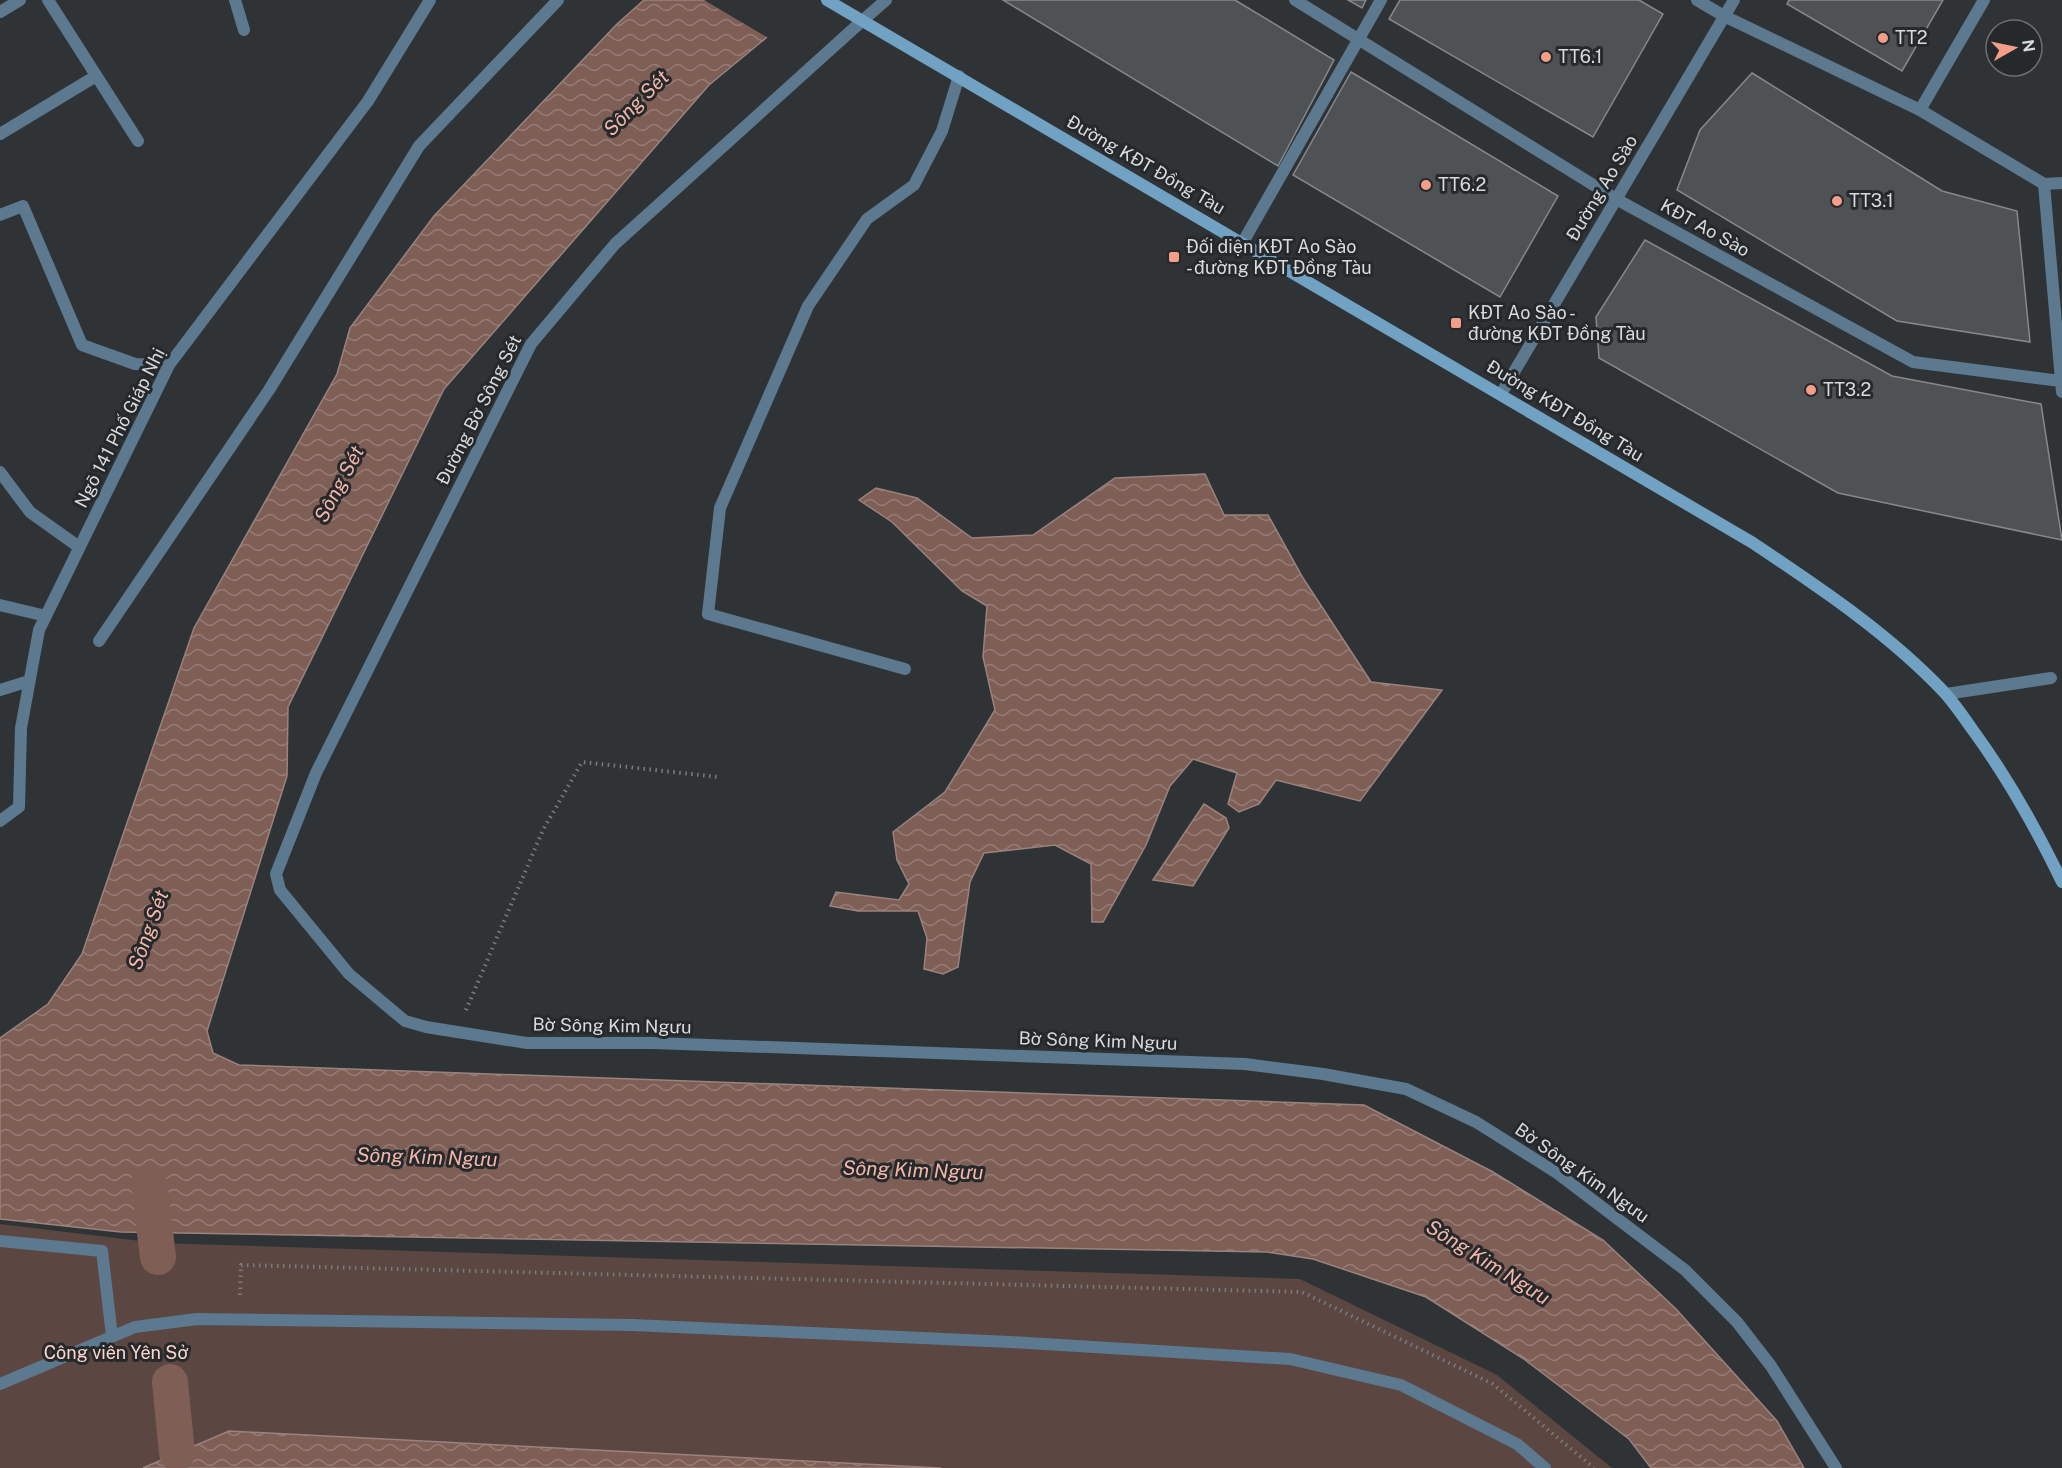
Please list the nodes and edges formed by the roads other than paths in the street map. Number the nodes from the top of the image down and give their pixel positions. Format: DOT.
graph roads {
  1 [pos="20,0"];
  2 [pos="48,0"];
  3 [pos="236,0"];
  4 [pos="430,0"];
  5 [pos="558,0"];
  6 [pos="827,0"];
  7 [pos="886,0"];
  8 [pos="1294,0"];
  9 [pos="1381,0"];
  10 [pos="1696,0"];
  11 [pos="1734,0"];
  12 [pos="1984,0"];
  13 [pos="0,12"];
  14 [pos="1724,16"];
  15 [pos="862,21"];
  16 [pos="244,30"];
  17 [pos="1359,39"];
  18 [pos="96,76"];
  19 [pos="958,76"];
  20 [pos="1920,110"];
  21 [pos="0,134"];
  22 [pos="138,141"];
  23 [pos="2062,183"];
  24 [pos="2044,184"];
  25 [pos="1616,199"];
  26 [pos="0,215"];
  27 [pos="1243,242"];
  28 [pos="169,365"];
  29 [pos="2061,387"];
  30 [pos="1501,394"];
  31 [pos="0,472"];
  32 [pos="80,547"];
  33 [pos="0,605"];
  34 [pos="46,616"];
  35 [pos="99,641"];
  36 [pos="905,669"];
  37 [pos="2051,678"];
  38 [pos="29,681"];
  39 [pos="0,690"];
  40 [pos="1946,694"];
  41 [pos="0,821"];
  42 [pos="276,874"];
  43 [pos="2062,882"];
  44 [pos="0,1241"];
  45 [pos="112,1336"];
  46 [pos="0,1384"];
  47 [pos="1545,1468"];
  48 [pos="1836,1468"];
  1 -- 13 [label="street"];
  2 -- 18 [label="street"];
  3 -- 16 [label="street"];
  4 -- 28 [label="street, Ngõ 141 Phố Giáp Nhị"];
  5 -- 35 [label="street"];
  6 -- 15 [label="main road, Đường KĐT Đồng Tàu"];
  7 -- 15 [label="street, Đường Bờ Sông Sét"];
  8 -- 17 [label="street, KĐT Ao Sào"];
  9 -- 17 [label="street"];
  10 -- 14 [label="street"];
  11 -- 14 [label="street, Đường Ao Sào"];
  12 -- 20 [label="street"];
  14 -- 20 [label="street"];
  14 -- 25 [label="street, Đường Ao Sào"];
  15 -- 19 [label="main road, Đường KĐT Đồng Tàu"];
  15 -- 42 [label="street, Đường Bờ Sông Sét"];
  17 -- 25 [label="street, KĐT Ao Sào"];
  17 -- 27 [label="street"];
  18 -- 21 [label="street"];
  18 -- 22 [label="street"];
  19 -- 27 [label="main road, Đường KĐT Đồng Tàu"];
  19 -- 36 [label="street"];
  20 -- 24 [label="street"];
  23 -- 24 [label="street"];
  24 -- 29 [label="street, KĐT Ao Sào"];
  25 -- 29 [label="street, KĐT Ao Sào"];
  25 -- 30 [label="street, Đường Ao Sào"];
  26 -- 28 [label="street"];
  27 -- 30 [label="main road, Đường KĐT Đồng Tàu"];
  28 -- 32 [label="street, Ngõ 141 Phố Giáp Nhị"];
  30 -- 40 [label="main road, Đường KĐT Đồng Tàu"];
  31 -- 32 [label="street"];
  32 -- 34 [label="street, Ngõ 141 Phố Giáp Nhị"];
  33 -- 34 [label="street"];
  34 -- 38 [label="street, Ngõ 141 Phố Giáp Nhị"];
  37 -- 40 [label="street"];
  38 -- 39 [label="street"];
  38 -- 41 [label="street, Ngõ 141 Phố Giáp Nhị"];
  40 -- 43 [label="main road, Đường KĐT Đồng Tàu"];
  42 -- 48 [label="street, Bờ Sông Kim Ngưu"];
  44 -- 45 [label="street"];
  45 -- 46 [label="street"];
  45 -- 47 [label="street"];
}
